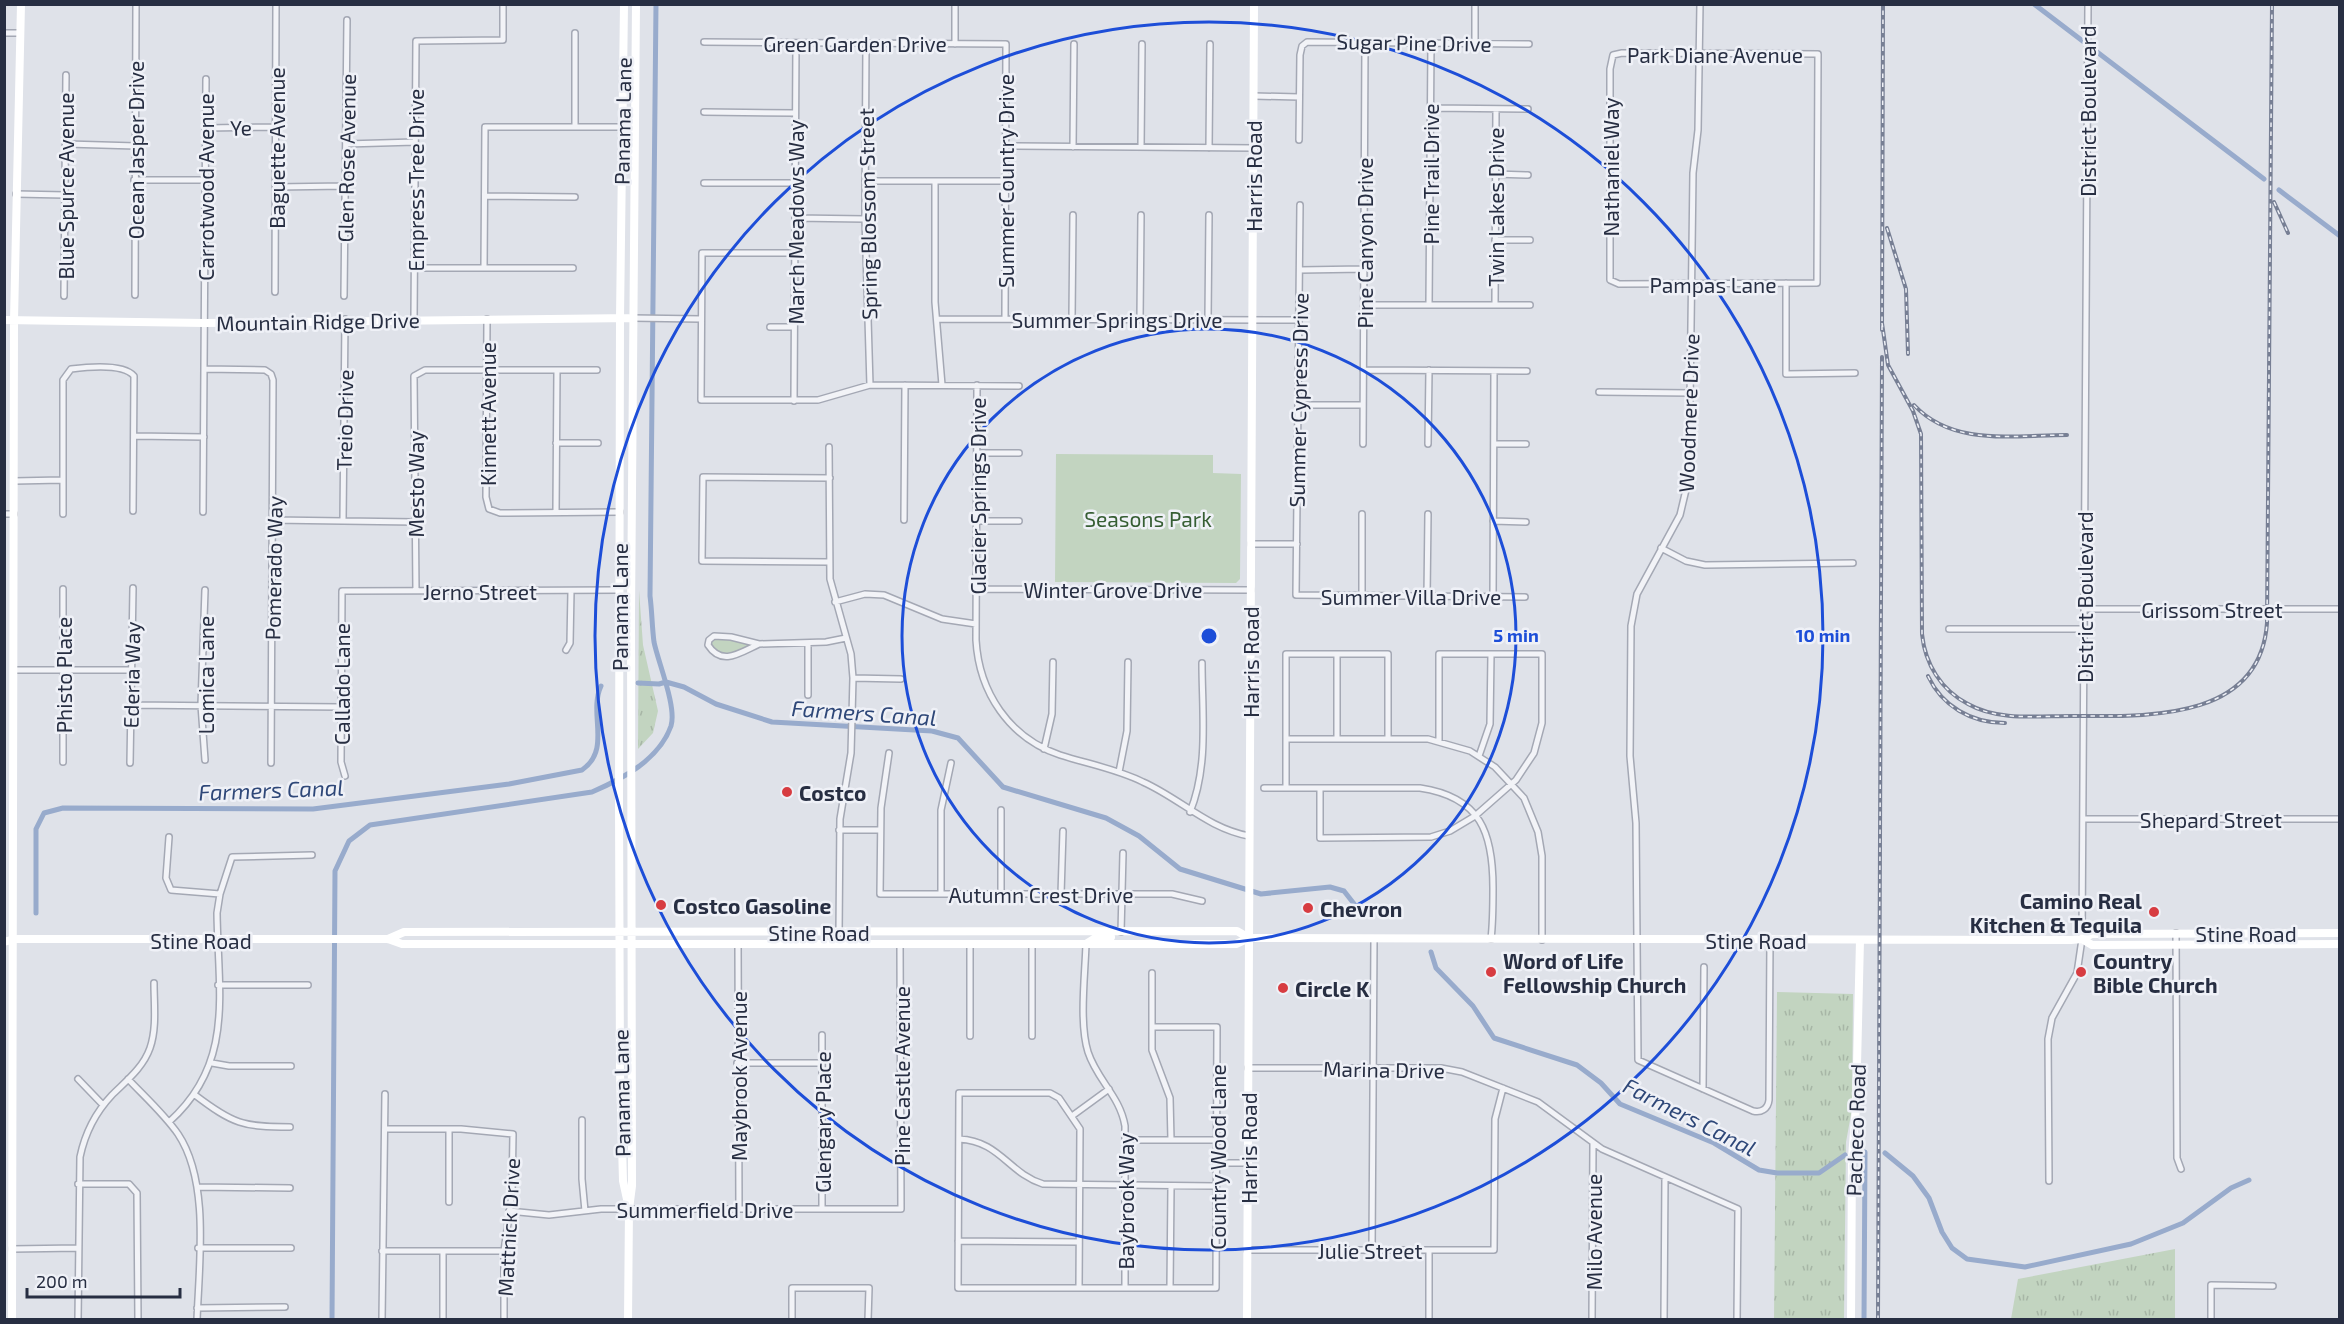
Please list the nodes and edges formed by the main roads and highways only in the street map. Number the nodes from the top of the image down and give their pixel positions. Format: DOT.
graph roads {
  1 [pos="21,4"];
  2 [pos="624,4"];
  3 [pos="636,4"];
  4 [pos="1254,4"];
  5 [pos="622,127"];
  6 [pos="634,166"];
  7 [pos="620,318"];
  8 [pos="632,318"];
  9 [pos="4,320"];
  10 [pos="14,320"];
  11 [pos="620,512"];
  12 [pos="632,555"];
  13 [pos="619,590"];
  14 [pos="631,614"];
  15 [pos="620,932"];
  16 [pos="632,932"];
  17 [pos="1146,932"];
  18 [pos="839,933"];
  19 [pos="940,933"];
  20 [pos="2339,933"];
  21 [pos="2290,934"];
  22 [pos="4,935"];
  23 [pos="1249,938"];
  24 [pos="14,939"];
  25 [pos="388,939"];
  26 [pos="2082,939"];
  27 [pos="1860,940"];
  28 [pos="4,942"];
  29 [pos="793,943"];
  30 [pos="900,944"];
  31 [pos="1086,944"];
  32 [pos="2250,944"];
  33 [pos="2291,944"];
  34 [pos="2340,944"];
  35 [pos="620,945"];
  36 [pos="632,945"];
  37 [pos="620,1024"];
  38 [pos="9,1062"];
  39 [pos="633,1068"];
  40 [pos="620,1073"];
  41 [pos="633,1114"];
  42 [pos="9,1136"];
  43 [pos="629,1209"];
  44 [pos="12,1320"];
  45 [pos="628,1320"];
  46 [pos="1247,1320"];
  47 [pos="1851,1320"];
  1 -- 10 [label="main road"];
  2 -- 5 [label="main road, Panama Lane"];
  3 -- 6 [label="main road, Panama Lane"];
  4 -- 23 [label="main road, Harris Road"];
  5 -- 6 [label="main road"];
  5 -- 7 [label="main road, Panama Lane"];
  6 -- 8 [label="main road, Panama Lane"];
  7 -- 8 [label="main road, Mountain Ridge Drive"];
  7 -- 10 [label="main road, Mountain Ridge Drive"];
  7 -- 11 [label="main road, Panama Lane"];
  8 -- 12 [label="main road, Panama Lane"];
  9 -- 10 [label="main road, Mountain Ridge Drive"];
  10 -- 24 [label="main road"];
  11 -- 12 [label="main road"];
  11 -- 13 [label="main road, Panama Lane"];
  12 -- 14 [label="main road, Panama Lane"];
  13 -- 14 [label="main road"];
  13 -- 15 [label="main road, Panama Lane"];
  14 -- 16 [label="main road, Panama Lane"];
  15 -- 16 [label="main road, Stine Road"];
  15 -- 25 [label="main road, Stine Road"];
  15 -- 35 [label="main road, Panama Lane"];
  16 -- 18 [label="main road, Stine Road"];
  16 -- 36 [label="main road, Panama Lane"];
  17 -- 19 [label="main road, Stine Road"];
  17 -- 23 [label="main road, Stine Road"];
  17 -- 31 [label="main road"];
  18 -- 19 [label="main road, Stine Road"];
  18 -- 29 [label="main road"];
  19 -- 30 [label="main road"];
  20 -- 21 [label="main road, Stine Road"];
  20 -- 33 [label="main road"];
  21 -- 26 [label="main road, Stine Road"];
  21 -- 32 [label="main road"];
  22 -- 24 [label="main road, Stine Road"];
  23 -- 27 [label="main road, Stine Road"];
  23 -- 31 [label="main road, Stine Road"];
  23 -- 46 [label="main road, Harris Road"];
  24 -- 25 [label="main road, Stine Road"];
  24 -- 28 [label="main road, Stine Road"];
  24 -- 38 [label="main road"];
  25 -- 35 [label="main road, Stine Road"];
  26 -- 27 [label="main road, Stine Road"];
  26 -- 32 [label="main road, Stine Road"];
  27 -- 47 [label="main road, Pacheco Road"];
  29 -- 30 [label="main road, Stine Road"];
  29 -- 36 [label="main road, Stine Road"];
  30 -- 31 [label="main road, Stine Road"];
  32 -- 33 [label="main road, Stine Road"];
  33 -- 34 [label="main road, Stine Road"];
  35 -- 36 [label="main road, Stine Road"];
  35 -- 37 [label="main road, Panama Lane"];
  36 -- 39 [label="main road, Panama Lane"];
  37 -- 39 [label="main road"];
  37 -- 40 [label="main road, Panama Lane"];
  38 -- 42 [label="main road"];
  39 -- 41 [label="main road, Panama Lane"];
  40 -- 41 [label="main road"];
  40 -- 43 [label="main road, Panama Lane"];
  41 -- 43 [label="main road, Panama Lane"];
  42 -- 44 [label="main road"];
  43 -- 45 [label="main road, Panama Lane"];
}
